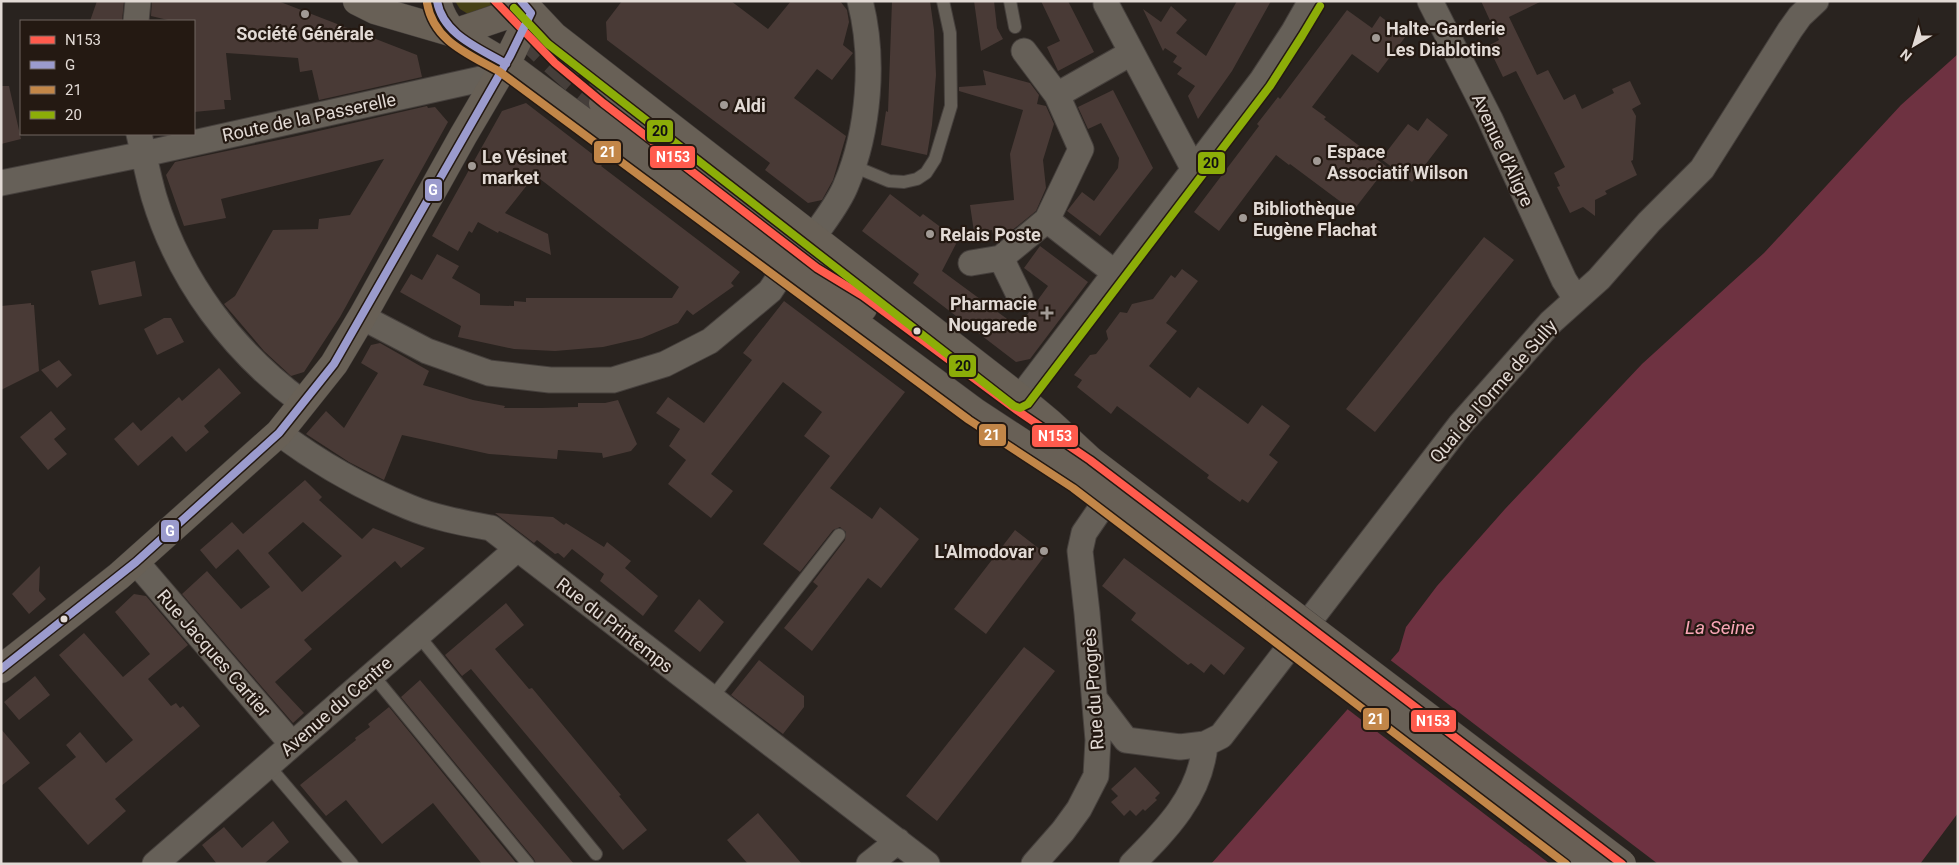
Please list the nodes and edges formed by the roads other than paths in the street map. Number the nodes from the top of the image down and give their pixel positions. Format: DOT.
graph roads {
  1 [pos="138,1"];
  2 [pos="357,1"];
  3 [pos="437,1"];
  4 [pos="860,1"];
  5 [pos="943,1"];
  6 [pos="1010,1"];
  7 [pos="1311,1"];
  8 [pos="1430,1"];
  9 [pos="1816,1"];
  10 [pos="1106,4"];
  11 [pos="526,7"];
  12 [pos="136,20"];
  13 [pos="1015,27"];
  14 [pos="454,34"];
  15 [pos="1024,51"];
  16 [pos="1131,53"];
  17 [pos="502,69"];
  18 [pos="1057,95"];
  19 [pos="603,103"];
  20 [pos="195,133"];
  21 [pos="184,135"];
  22 [pos="141,144"];
  23 [pos="853,166"];
  24 [pos="1194,170"];
  25 [pos="1,183"];
  26 [pos="1047,220"];
  27 [pos="814,236"];
  28 [pos="1001,258"];
  29 [pos="971,263"];
  30 [pos="816,268"];
  31 [pos="784,270"];
  32 [pos="1115,273"];
  33 [pos="844,284"];
  34 [pos="1020,297"];
  35 [pos="1576,299"];
  36 [pos="362,317"];
  37 [pos="1020,398"];
  38 [pos="303,403"];
  39 [pos="279,433"];
  40 [pos="1084,470"];
  41 [pos="1106,501"];
  42 [pos="839,535"];
  43 [pos="517,549"];
  44 [pos="136,562"];
  45 [pos="104,589"];
  46 [pos="1272,613"];
  47 [pos="418,635"];
  48 [pos="1,669"];
  49 [pos="372,674"];
  50 [pos="1,689"];
  51 [pos="711,699"];
  52 [pos="1095,699"];
  53 [pos="1126,740"];
  54 [pos="292,744"];
  55 [pos="1205,744"];
  56 [pos="268,764"];
  57 [pos="1098,766"];
  58 [pos="898,841"];
  59 [pos="596,854"];
  60 [pos="155,864"];
  61 [pos="352,864"];
  62 [pos="528,864"];
  63 [pos="870,864"];
  64 [pos="927,864"];
  65 [pos="1034,864"];
  66 [pos="1132,864"];
  67 [pos="1582,864"];
  68 [pos="1622,864"];
  1 -- 12 [label="street"];
  2 -- 14 [label="main road"];
  3 -- 14 [label="main road"];
  4 -- 23 [label="street"];
  5 -- 23 [label="lane"];
  6 -- 13 [label="lane"];
  7 -- 24 [label="street"];
  8 -- 35 [label="street, Avenue d'Aligre"];
  9 -- 35 [label="street, Quai de l'Orme de Sully"];
  10 -- 16 [label="street"];
  11 -- 14 [label="main road"];
  11 -- 17 [label="main road"];
  11 -- 27 [label="main road"];
  14 -- 17 [label="main road"];
  15 -- 18 [label="street"];
  16 -- 18 [label="street"];
  16 -- 24 [label="street"];
  17 -- 20 [label="street, Route de la Passerelle"];
  17 -- 31 [label="main road"];
  17 -- 36 [label="main road"];
  18 -- 26 [label="street"];
  19 -- 30 [label="main road"];
  21 -- 22 [label="street, Route de la Passerelle"];
  22 -- 25 [label="street, Route de la Passerelle"];
  22 -- 38 [label="street"];
  23 -- 27 [label="street"];
  24 -- 32 [label="street"];
  26 -- 28 [label="street"];
  26 -- 32 [label="street"];
  27 -- 33 [label="lane"];
  27 -- 37 [label="main road"];
  28 -- 29 [label="street"];
  28 -- 34 [label="street"];
  30 -- 33 [label="main road"];
  30 -- 40 [label="main road"];
  31 -- 36 [label="street"];
  31 -- 40 [label="main road"];
  32 -- 37 [label="street"];
  33 -- 40 [label="main road"];
  35 -- 55 [label="street, Quai de l'Orme de Sully"];
  36 -- 38 [label="main road"];
  37 -- 40 [label="main road"];
  38 -- 39 [label="main road"];
  39 -- 43 [label="street, Rue du Printemps"];
  39 -- 44 [label="main road"];
  40 -- 41 [label="main road"];
  40 -- 46 [label="main road"];
  41 -- 46 [label="main road"];
  41 -- 52 [label="street, Rue du Progrès"];
  42 -- 51 [label="lane"];
  43 -- 47 [label="street, Avenue du Centre"];
  43 -- 51 [label="street, Rue du Printemps"];
  44 -- 45 [label="main road"];
  44 -- 54 [label="street, Rue Jacques Cartier"];
  45 -- 48 [label="main road"];
  45 -- 50 [label="main road"];
  46 -- 67 [label="main road, bridge"];
  46 -- 68 [label="main road, bridge"];
  47 -- 49 [label="street, Avenue du Centre"];
  47 -- 59 [label="lane"];
  49 -- 54 [label="street, Avenue du Centre"];
  49 -- 62 [label="lane"];
  51 -- 58 [label="street, Rue du Printemps"];
  52 -- 53 [label="street"];
  52 -- 57 [label="street, Rue du Progrès"];
  53 -- 55 [label="street"];
  53 -- 57 [label="street"];
  54 -- 56 [label="street, Avenue du Centre"];
  55 -- 66 [label="street"];
  56 -- 60 [label="street, Avenue du Centre"];
  56 -- 61 [label="lane"];
  57 -- 65 [label="street, Rue du Progrès"];
  58 -- 63 [label="street"];
  58 -- 64 [label="street, Rue du Printemps"];
}
